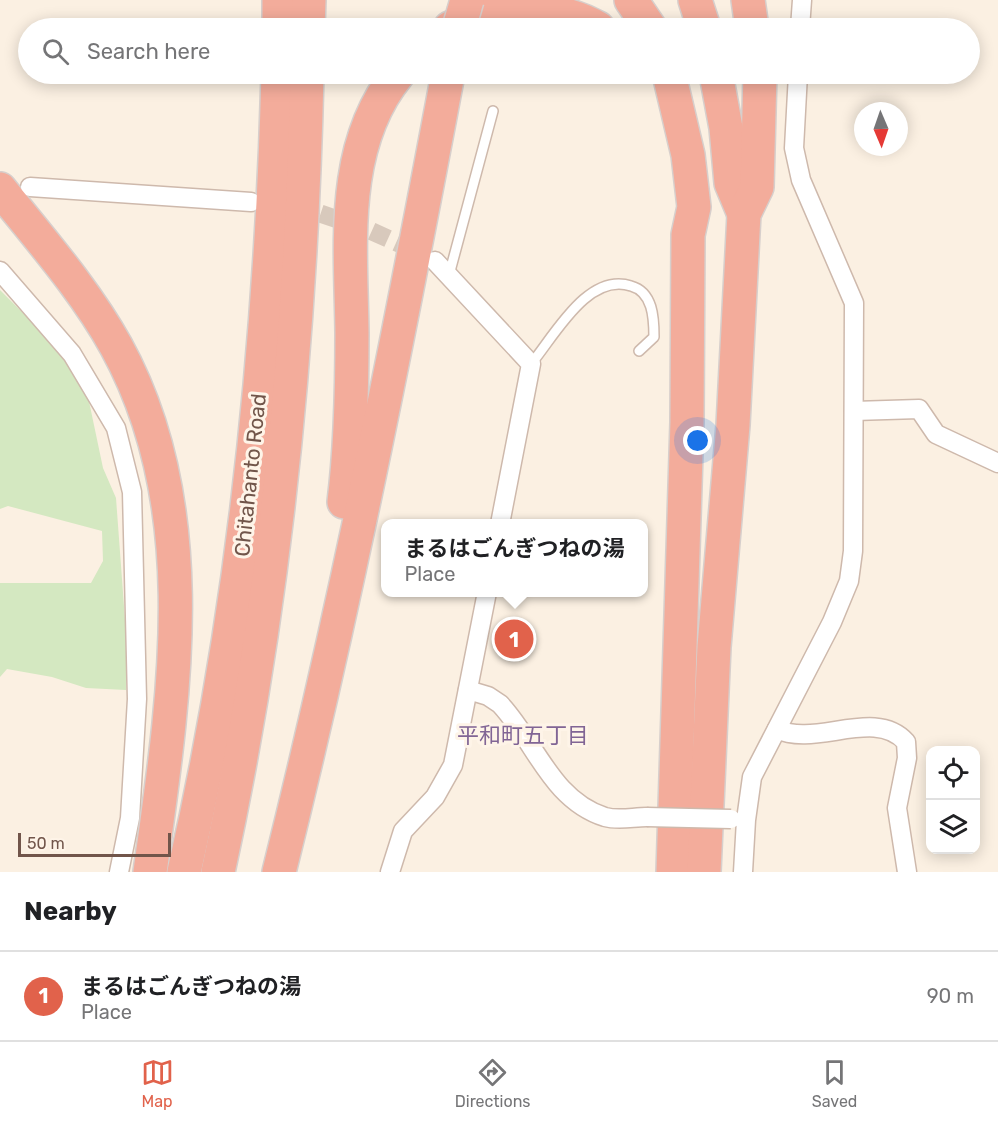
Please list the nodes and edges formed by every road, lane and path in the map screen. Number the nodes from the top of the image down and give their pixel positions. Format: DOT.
graph roads {
  1 [pos="279,0"];
  2 [pos="309,0"];
  3 [pos="467,0"];
  4 [pos="631,0"];
  5 [pos="696,0"];
  6 [pos="748,0"];
  7 [pos="769,0"];
  8 [pos="802,0"];
  9 [pos="279,18"];
  10 [pos="308,18"];
  11 [pos="462,18"];
  12 [pos="469,18"];
  13 [pos="576,18"];
  14 [pos="643,18"];
  15 [pos="701,18"];
  16 [pos="751,18"];
  17 [pos="768,18"];
  18 [pos="801,18"];
  19 [pos="278,84"];
  20 [pos="306,84"];
  21 [pos="392,84"];
  22 [pos="446,84"];
  23 [pos="654,84"];
  24 [pos="671,84"];
  25 [pos="718,84"];
  26 [pos="760,84"];
  27 [pos="797,84"];
  28 [pos="492,111"];
  29 [pos="15,188"];
  30 [pos="251,202"];
  31 [pos="744,214"];
  32 [pos="688,235"];
  33 [pos="435,261"];
  34 [pos="0,271"];
  35 [pos="449,275"];
  36 [pos="639,351"];
  37 [pos="531,364"];
  38 [pos="854,411"];
  39 [pos="998,463"];
  40 [pos="501,519"];
  41 [pos="486,597"];
  42 [pos="468,690"];
  43 [pos="777,729"];
  44 [pos="738,819"];
  45 [pos="288,836"];
  46 [pos="119,872"];
  47 [pos="150,872"];
  48 [pos="184,872"];
  49 [pos="218,872"];
  50 [pos="279,872"];
  51 [pos="390,872"];
  52 [pos="673,872"];
  53 [pos="704,872"];
  54 [pos="743,872"];
  55 [pos="907,872"];
  1 -- 9 [label="highway"];
  2 -- 10 [label="highway"];
  3 -- 11 [label="highway, bridge"];
  4 -- 14 [label="highway"];
  5 -- 15 [label="highway"];
  6 -- 16 [label="highway"];
  7 -- 17 [label="highway"];
  8 -- 18 [label="street"];
  12 -- 13 [label="highway"];
  19 -- 48 [label="highway, Chitahanto Road"];
  20 -- 49 [label="highway, Chitahanto Road"];
  21 -- 45 [label="highway"];
  22 -- 45 [label="highway"];
  23 -- 32 [label="highway"];
  24 -- 32 [label="highway"];
  25 -- 31 [label="highway"];
  26 -- 31 [label="highway"];
  27 -- 38 [label="street"];
  28 -- 35 [label="lane"];
  29 -- 30 [label="street"];
  29 -- 47 [label="highway"];
  31 -- 53 [label="highway"];
  32 -- 52 [label="highway"];
  33 -- 35 [label="street"];
  34 -- 46 [label="street"];
  35 -- 37 [label="street"];
  36 -- 37 [label="lane"];
  37 -- 40 [label="street"];
  38 -- 39 [label="street"];
  38 -- 43 [label="street"];
  41 -- 42 [label="street"];
  42 -- 44 [label="street, bridge"];
  42 -- 51 [label="street"];
  43 -- 44 [label="street"];
  43 -- 55 [label="street"];
  44 -- 54 [label="street"];
  45 -- 50 [label="highway"];
}
